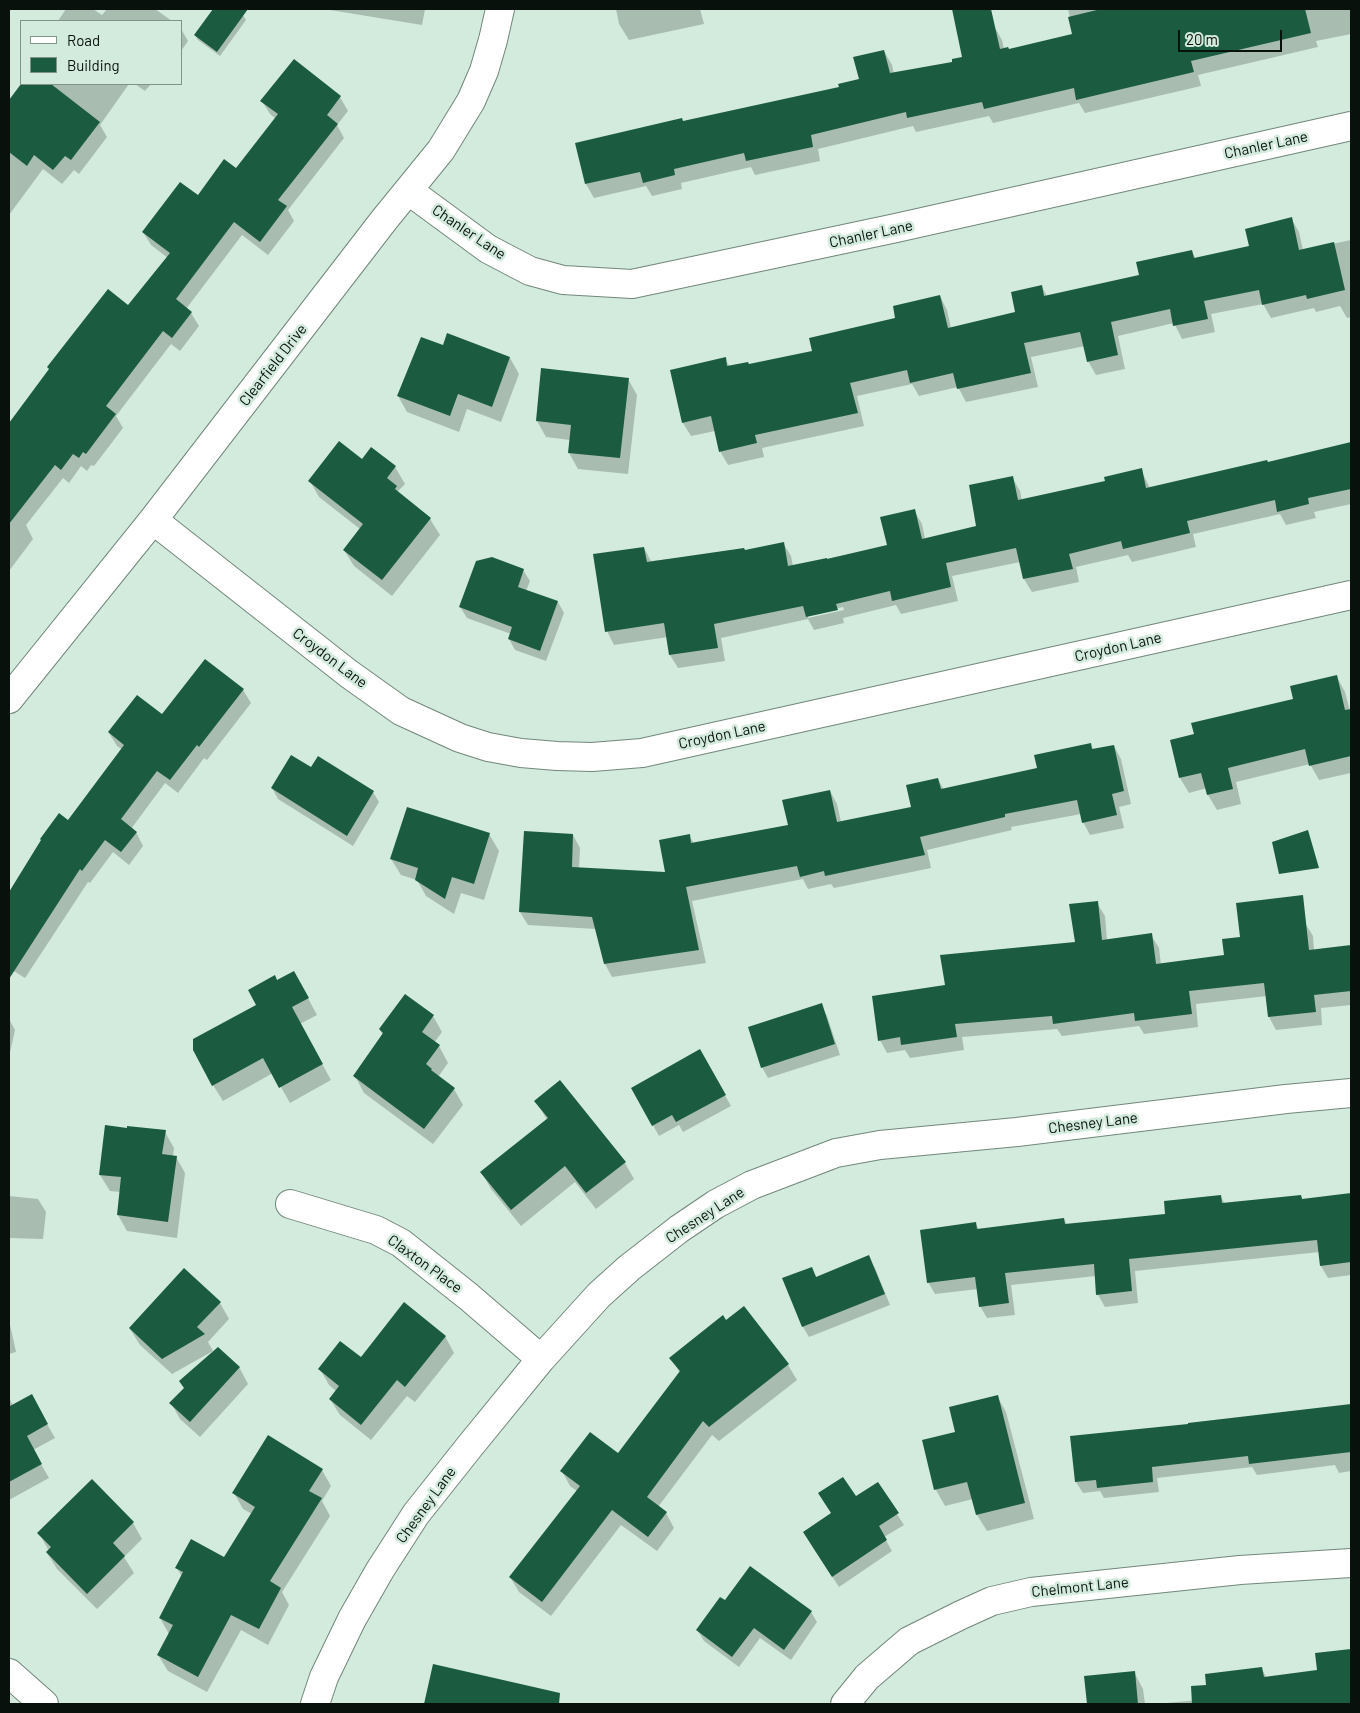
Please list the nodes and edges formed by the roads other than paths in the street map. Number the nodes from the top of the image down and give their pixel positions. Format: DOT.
graph roads {
  1 [pos="500,9"];
  2 [pos="1351,126"];
  3 [pos="409,190"];
  4 [pos="153,520"];
  5 [pos="1351,595"];
  6 [pos="9,699"];
  7 [pos="1351,1093"];
  8 [pos="290,1204"];
  9 [pos="541,1359"];
  10 [pos="1351,1563"];
  11 [pos="9,1673"];
  12 [pos="44,1704"];
  13 [pos="315,1704"];
  14 [pos="845,1704"];
  1 -- 3 [label="street, Clearfield Drive"];
  2 -- 3 [label="street, Chanler Lane"];
  3 -- 4 [label="street, Clearfield Drive"];
  4 -- 5 [label="street, Croydon Lane"];
  4 -- 6 [label="street, Clearfield Drive"];
  7 -- 9 [label="street, Chesney Lane"];
  8 -- 9 [label="street, Claxton Place"];
  9 -- 13 [label="street, Chesney Lane"];
  10 -- 14 [label="street, Chelmont Lane"];
  11 -- 12 [label="street"];
}
